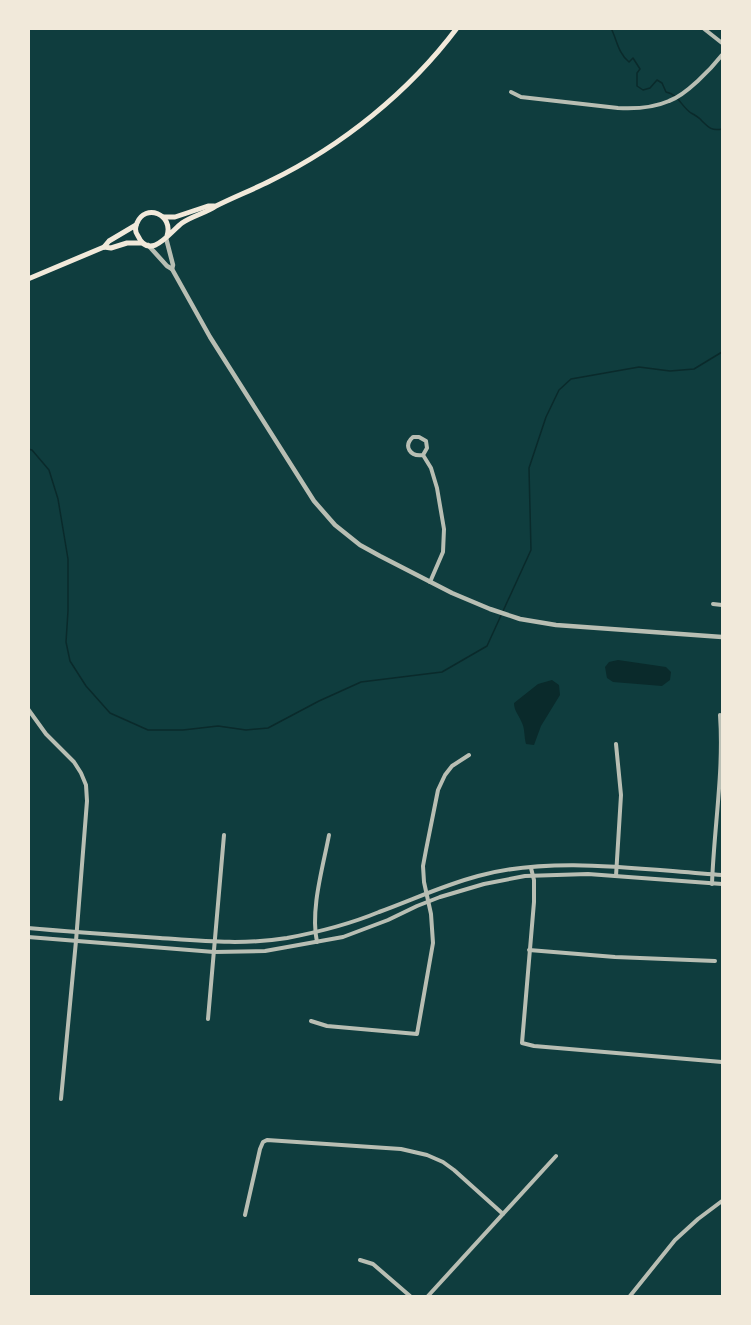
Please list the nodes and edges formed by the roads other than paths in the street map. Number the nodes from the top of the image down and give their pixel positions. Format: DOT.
graph roads {
  1 [pos="457,28"];
  2 [pos="703,28"];
  3 [pos="723,43"];
  4 [pos="723,56"];
  5 [pos="511,92"];
  6 [pos="216,206"];
  7 [pos="163,217"];
  8 [pos="136,225"];
  9 [pos="167,237"];
  10 [pos="146,244"];
  11 [pos="104,247"];
  12 [pos="172,269"];
  13 [pos="28,279"];
  14 [pos="423,455"];
  15 [pos="430,582"];
  16 [pos="713,604"];
  17 [pos="723,605"];
  18 [pos="723,637"];
  19 [pos="28,709"];
  20 [pos="720,715"];
  21 [pos="616,744"];
  22 [pos="469,755"];
  23 [pos="224,835"];
  24 [pos="329,835"];
  25 [pos="617,867"];
  26 [pos="531,868"];
  27 [pos="712,874"];
  28 [pos="533,875"];
  29 [pos="723,875"];
  30 [pos="616,876"];
  31 [pos="712,884"];
  32 [pos="723,884"];
  33 [pos="426,894"];
  34 [pos="429,901"];
  35 [pos="28,928"];
  36 [pos="76,932"];
  37 [pos="315,932"];
  38 [pos="28,937"];
  39 [pos="76,941"];
  40 [pos="214,942"];
  41 [pos="317,942"];
  42 [pos="529,950"];
  43 [pos="213,952"];
  44 [pos="715,961"];
  45 [pos="208,1019"];
  46 [pos="311,1021"];
  47 [pos="723,1062"];
  48 [pos="61,1099"];
  49 [pos="556,1156"];
  50 [pos="723,1201"];
  51 [pos="503,1214"];
  52 [pos="245,1215"];
  53 [pos="28,1222"];
  54 [pos="28,1234"];
  55 [pos="360,1260"];
  56 [pos="410,1296"];
  57 [pos="428,1296"];
  58 [pos="630,1296"];
  1 -- 6 [label="main road"];
  2 -- 3 [label="street"];
  4 -- 5 [label="street"];
  6 -- 7 [label="main road"];
  6 -- 9 [label="main road"];
  7 -- 8 [label="main road"];
  7 -- 9 [label="main road"];
  8 -- 10 [label="main road"];
  8 -- 11 [label="main road"];
  9 -- 10 [label="main road"];
  9 -- 12 [label="street"];
  10 -- 11 [label="main road"];
  10 -- 12 [label="street"];
  11 -- 13 [label="main road"];
  12 -- 15 [label="street"];
  14 -- 14 [label="street"];
  14 -- 15 [label="street"];
  15 -- 18 [label="street"];
  16 -- 17 [label="street"];
  19 -- 36 [label="street"];
  20 -- 27 [label="street"];
  21 -- 25 [label="street"];
  22 -- 33 [label="street"];
  23 -- 40 [label="street"];
  24 -- 37 [label="street"];
  25 -- 26 [label="street"];
  25 -- 27 [label="street"];
  25 -- 30 [label="street"];
  26 -- 28 [label="street"];
  26 -- 33 [label="street"];
  27 -- 29 [label="street"];
  27 -- 31 [label="street"];
  28 -- 30 [label="street"];
  28 -- 34 [label="street"];
  28 -- 42 [label="street"];
  30 -- 31 [label="street"];
  31 -- 32 [label="street"];
  33 -- 34 [label="street"];
  33 -- 37 [label="street"];
  34 -- 41 [label="street"];
  34 -- 46 [label="street"];
  35 -- 36 [label="street"];
  36 -- 39 [label="street"];
  36 -- 40 [label="street"];
  37 -- 40 [label="street"];
  37 -- 41 [label="street"];
  38 -- 39 [label="street"];
  39 -- 43 [label="street"];
  39 -- 48 [label="street"];
  40 -- 43 [label="street"];
  41 -- 43 [label="street"];
  42 -- 44 [label="street"];
  42 -- 47 [label="street"];
  43 -- 45 [label="street"];
  49 -- 51 [label="street"];
  50 -- 58 [label="street"];
  51 -- 52 [label="street"];
  51 -- 57 [label="street"];
  53 -- 54 [label="street"];
  55 -- 56 [label="street"];
}
